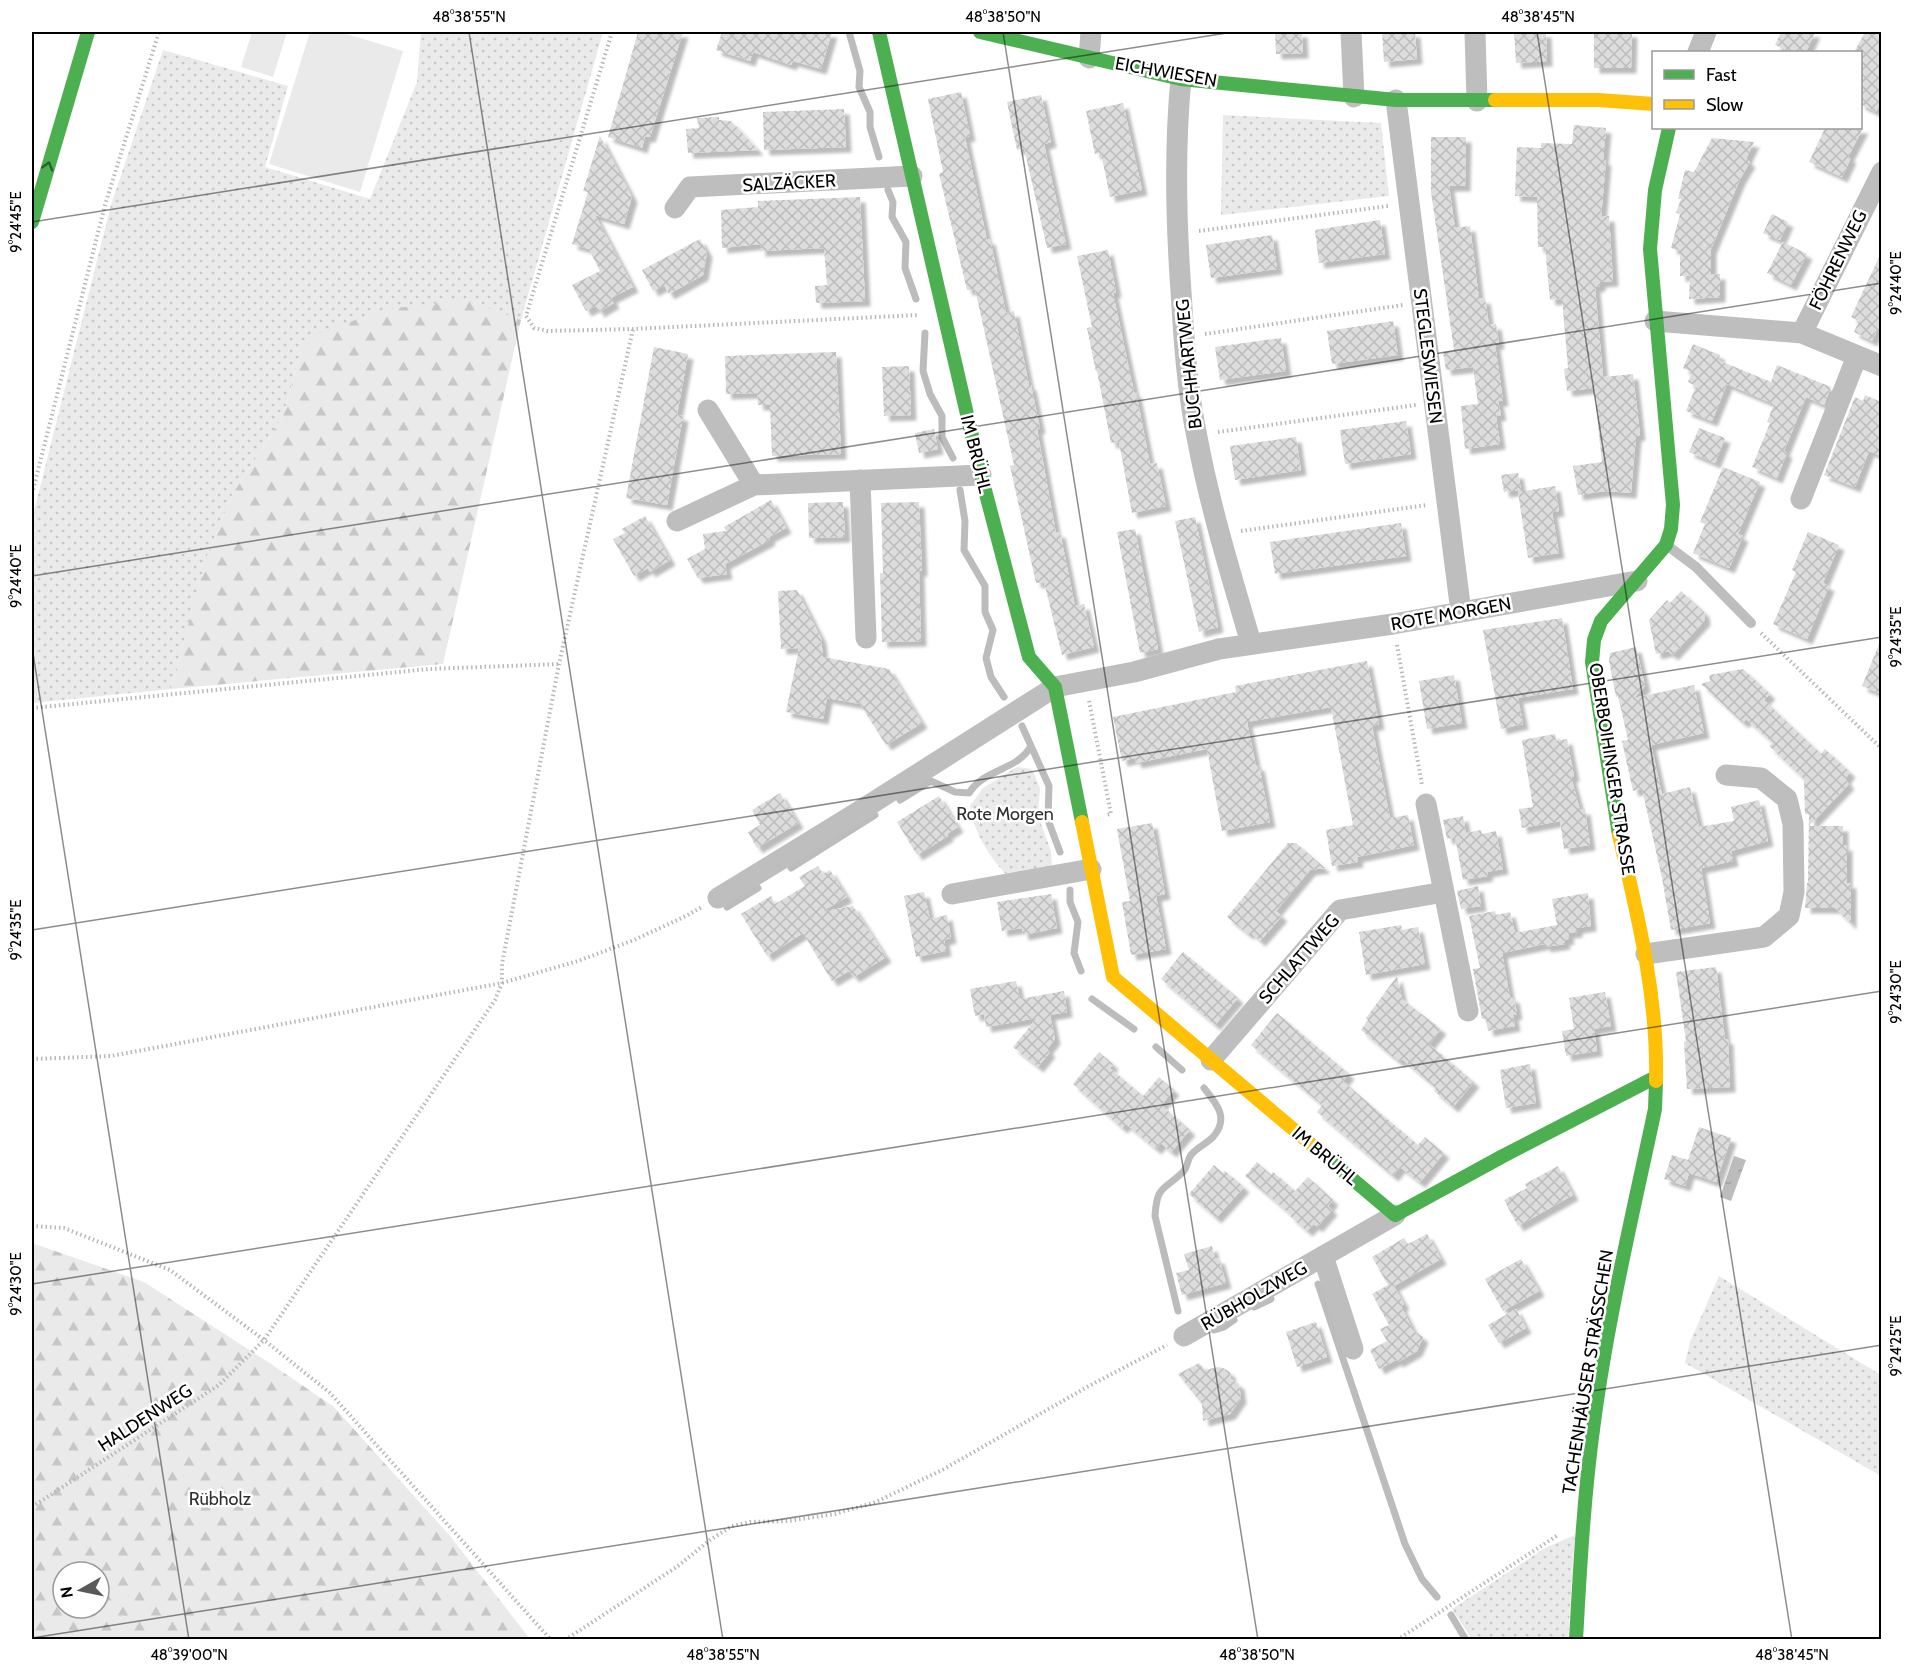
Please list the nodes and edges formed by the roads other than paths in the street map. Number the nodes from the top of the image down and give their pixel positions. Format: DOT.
graph roads {
  1 [pos="88,32"];
  2 [pos="879,32"];
  3 [pos="980,32"];
  4 [pos="1091,32"];
  5 [pos="1352,32"];
  6 [pos="1475,32"];
  7 [pos="1706,32"];
  8 [pos="1698,51"];
  9 [pos="1089,58"];
  10 [pos="1181,79"];
  11 [pos="1354,97"];
  12 [pos="1396,100"];
  13 [pos="1477,101"];
  14 [pos="1652,104"];
  15 [pos="1670,129"];
  16 [pos="912,176"];
  17 [pos="1879,183"];
  18 [pos="675,208"];
  19 [pos="32,222"];
  20 [pos="1655,321"];
  21 [pos="1802,333"];
  22 [pos="1857,356"];
  23 [pos="1881,366"];
  24 [pos="708,410"];
  25 [pos="981,475"];
  26 [pos="860,480"];
  27 [pos="754,485"];
  28 [pos="1801,500"];
  29 [pos="677,521"];
  30 [pos="1666,545"];
  31 [pos="1637,581"];
  32 [pos="1461,612"];
  33 [pos="1751,624"];
  34 [pos="866,638"];
  35 [pos="1251,643"];
  36 [pos="1054,687"];
  37 [pos="1726,775"];
  38 [pos="1425,804"];
  39 [pos="1091,869"];
  40 [pos="1444,892"];
  41 [pos="952,894"];
  42 [pos="718,897"];
  43 [pos="1646,954"];
  44 [pos="1468,1011"];
  45 [pos="1211,1060"];
  46 [pos="1656,1077"];
  47 [pos="1395,1215"];
  48 [pos="1323,1256"];
  49 [pos="1184,1336"];
  50 [pos="1353,1350"];
  51 [pos="1576,1640"];
  19 -- 1 [label="main road, one-way"];
  2 -- 16 [label="main road, IM BRÜHL"];
  3 -- 9 [label="main road, EICHWIESEN"];
  4 -- 9 [label="street"];
  5 -- 11 [label="street"];
  6 -- 13 [label="street"];
  7 -- 8 [label="street"];
  9 -- 10 [label="main road, EICHWIESEN"];
  10 -- 11 [label="main road, EICHWIESEN"];
  10 -- 35 [label="street, BUCHHARTWEG"];
  11 -- 12 [label="main road, EICHWIESEN"];
  12 -- 13 [label="main road, EICHWIESEN"];
  12 -- 32 [label="street, STEGLESWIESEN"];
  13 -- 14 [label="main road, EICHWIESEN"];
  15 -- 20 [label="main road, OBERBOIHINGER STRASSE"];
  16 -- 18 [label="street, SALZÄCKER"];
  16 -- 25 [label="main road, IM BRÜHL"];
  17 -- 21 [label="street, FÖHRENWEG"];
  20 -- 21 [label="street"];
  20 -- 30 [label="main road, OBERBOIHINGER STRASSE"];
  21 -- 22 [label="street"];
  22 -- 23 [label="street"];
  22 -- 28 [label="street"];
  24 -- 27 [label="street"];
  25 -- 26 [label="street"];
  25 -- 36 [label="main road, IM BRÜHL"];
  26 -- 27 [label="street"];
  26 -- 34 [label="street"];
  27 -- 29 [label="street"];
  30 -- 31 [label="main road, OBERBOIHINGER STRASSE"];
  30 -- 33 [label="lane"];
  31 -- 32 [label="street, ROTE MORGEN"];
  31 -- 43 [label="main road, OBERBOIHINGER STRASSE"];
  32 -- 35 [label="street, ROTE MORGEN"];
  35 -- 36 [label="street, ROTE MORGEN"];
  36 -- 39 [label="main road, IM BRÜHL"];
  36 -- 42 [label="street, ROTE MORGEN"];
  37 -- 43 [label="street"];
  38 -- 40 [label="street"];
  39 -- 41 [label="street"];
  39 -- 45 [label="main road, IM BRÜHL"];
  40 -- 44 [label="street"];
  40 -- 45 [label="street, SCHLATTWEG"];
  43 -- 46 [label="main road, OBERBOIHINGER STRASSE"];
  45 -- 47 [label="main road, IM BRÜHL"];
  46 -- 47 [label="main road"];
  46 -- 51 [label="main road, TACHENHÄUSER STRÄSSCHEN"];
  47 -- 48 [label="street, RÜBHOLZWEG"];
  48 -- 49 [label="street, RÜBHOLZWEG"];
  48 -- 50 [label="street, RÜBHOLZWEG"];
}
